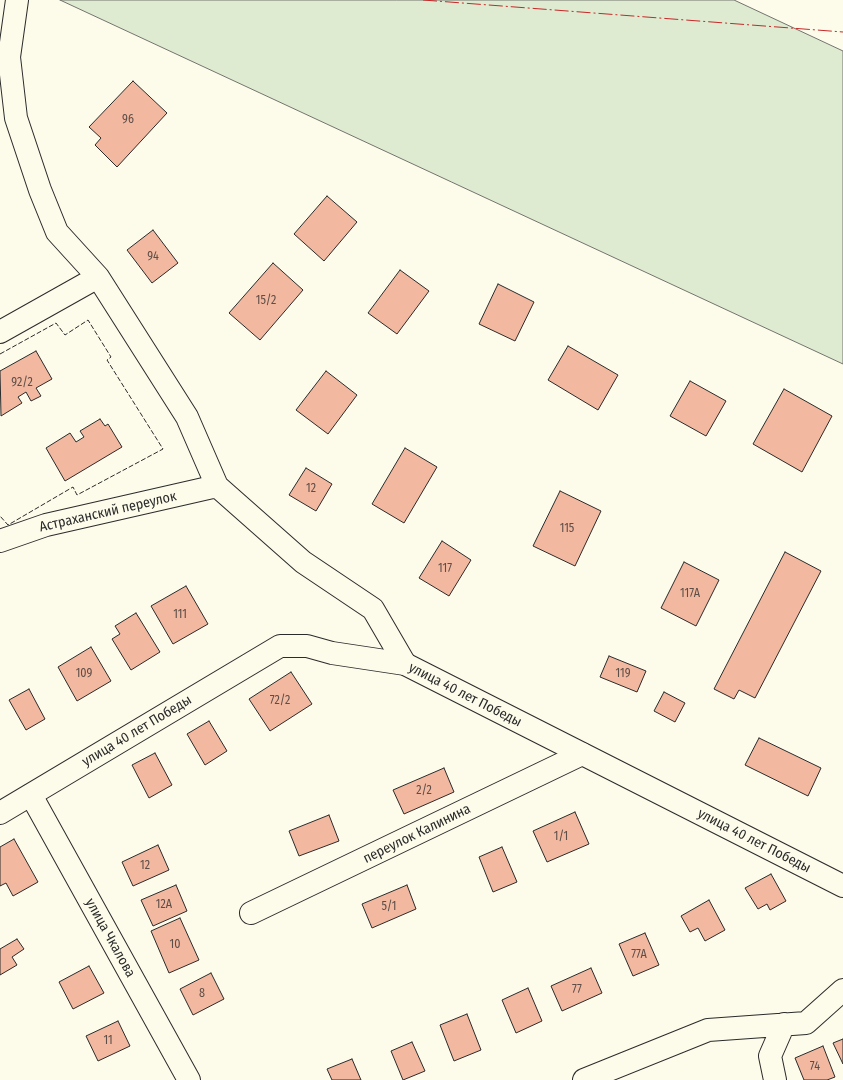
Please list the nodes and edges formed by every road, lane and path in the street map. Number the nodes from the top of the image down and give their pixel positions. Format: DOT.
graph roads {
  1 [pos="17,0"];
  2 [pos="98,277"];
  3 [pos="0,332"];
  4 [pos="217,486"];
  5 [pos="0,541"];
  6 [pos="405,664"];
  7 [pos="582,754"];
  8 [pos="31,795"];
  9 [pos="0,813"];
  10 [pos="843,886"];
  11 [pos="251,913"];
  12 [pos="843,990"];
  13 [pos="784,1024"];
  14 [pos="189,1080"];
  15 [pos="584,1080"];
  16 [pos="775,1080"];
  1 -- 2 [label="street"];
  2 -- 3 [label="street"];
  2 -- 4 [label="street"];
  4 -- 5 [label="street, Астраханский переулок"];
  4 -- 6 [label="street"];
  6 -- 7 [label="street, улица 40 лет Победы"];
  6 -- 8 [label="street, улица 40 лет Победы"];
  7 -- 10 [label="street, улица 40 лет Победы"];
  7 -- 11 [label="street, переулок Калинина"];
  8 -- 9 [label="street, улица 40 лет Победы"];
  8 -- 14 [label="street, улица Чкалова"];
  12 -- 13 [label="street"];
  13 -- 15 [label="street"];
  13 -- 16 [label="street"];
}
